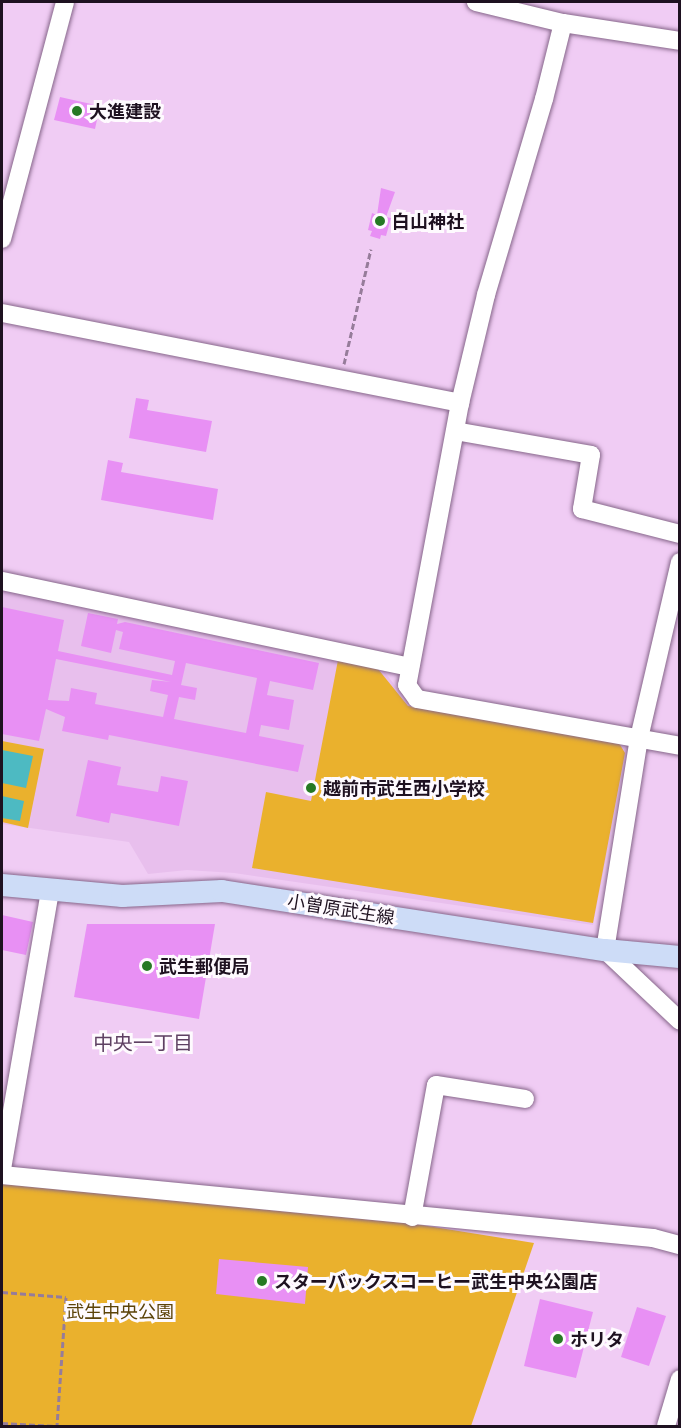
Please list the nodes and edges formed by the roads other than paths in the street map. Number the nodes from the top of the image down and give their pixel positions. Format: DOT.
graph roads {
  1 [pos="65,2"];
  2 [pos="476,2"];
  3 [pos="563,23"];
  4 [pos="680,41"];
  5 [pos="2,239"];
  6 [pos="2,313"];
  7 [pos="460,403"];
  8 [pos="454,431"];
  9 [pos="680,534"];
  10 [pos="680,562"];
  11 [pos="2,581"];
  12 [pos="410,667"];
  13 [pos="639,738"];
  14 [pos="680,746"];
  15 [pos="2,885"];
  16 [pos="50,891"];
  17 [pos="605,950"];
  18 [pos="680,957"];
  19 [pos="680,1021"];
  20 [pos="525,1099"];
  21 [pos="2,1169"];
  22 [pos="2,1175"];
  23 [pos="412,1217"];
  24 [pos="680,1245"];
  25 [pos="680,1379"];
  26 [pos="666,1426"];
  1 -- 5 [label="street"];
  2 -- 3 [label="street"];
  3 -- 4 [label="street"];
  3 -- 7 [label="street"];
  6 -- 7 [label="street"];
  7 -- 8 [label="street"];
  8 -- 9 [label="street"];
  8 -- 12 [label="street"];
  10 -- 13 [label="street"];
  11 -- 12 [label="street"];
  12 -- 13 [label="street"];
  13 -- 14 [label="street"];
  13 -- 17 [label="street"];
  15 -- 16 [label="main road, 小曽原武生線"];
  16 -- 17 [label="main road, 小曽原武生線"];
  16 -- 21 [label="street"];
  17 -- 18 [label="main road, 小曽原武生線"];
  17 -- 19 [label="street"];
  20 -- 23 [label="street"];
  22 -- 23 [label="street"];
  23 -- 24 [label="street"];
  25 -- 26 [label="street"];
}
